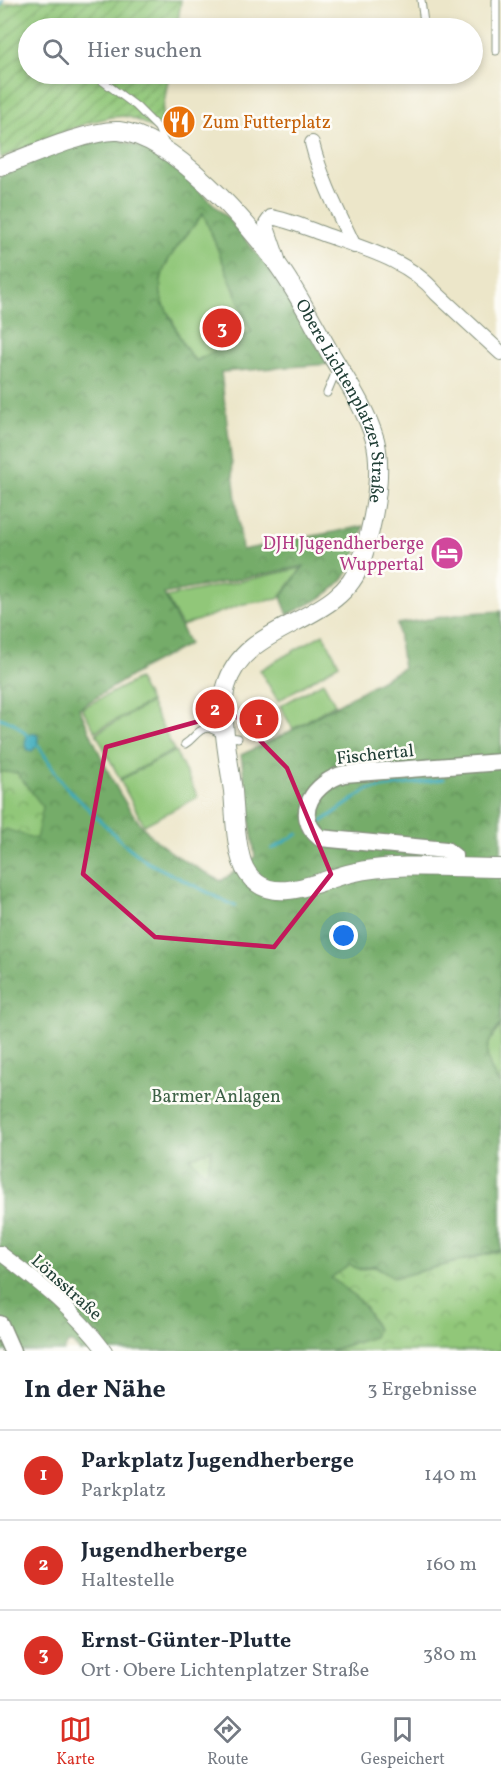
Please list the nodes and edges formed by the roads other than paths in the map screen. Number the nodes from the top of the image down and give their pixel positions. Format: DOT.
graph roads {
  1 [pos="421,0"];
  2 [pos="496,0"];
  3 [pos="423,18"];
  4 [pos="496,51"];
  5 [pos="106,84"];
  6 [pos="312,143"];
  7 [pos="168,152"];
  8 [pos="0,166"];
  9 [pos="354,246"];
  10 [pos="280,268"];
  11 [pos="501,352"];
  12 [pos="338,367"];
  13 [pos="327,393"];
  14 [pos="232,737"];
  15 [pos="185,744"];
  16 [pos="501,762"];
  17 [pos="454,868"];
  18 [pos="501,868"];
  19 [pos="0,1253"];
  20 [pos="0,1324"];
  21 [pos="12,1351"];
  22 [pos="105,1351"];
  1 -- 3 [label="lane"];
  2 -- 4 [label="lane"];
  5 -- 7 [label="lane"];
  6 -- 9 [label="street"];
  7 -- 8 [label="main road, Obere Lichtenplatzer Straße"];
  7 -- 10 [label="main road, Obere Lichtenplatzer Straße"];
  9 -- 10 [label="street"];
  9 -- 11 [label="street"];
  10 -- 12 [label="main road, Obere Lichtenplatzer Straße"];
  12 -- 13 [label="lane"];
  12 -- 14 [label="main road, Obere Lichtenplatzer Straße"];
  14 -- 15 [label="lane"];
  14 -- 17 [label="main road, Obere Lichtenplatzer Straße"];
  16 -- 17 [label="street, Fischertal"];
  17 -- 18 [label="main road, Obere Lichtenplatzer Straße"];
  19 -- 22 [label="street, Lönsstraße"];
  20 -- 21 [label="street"];
}
